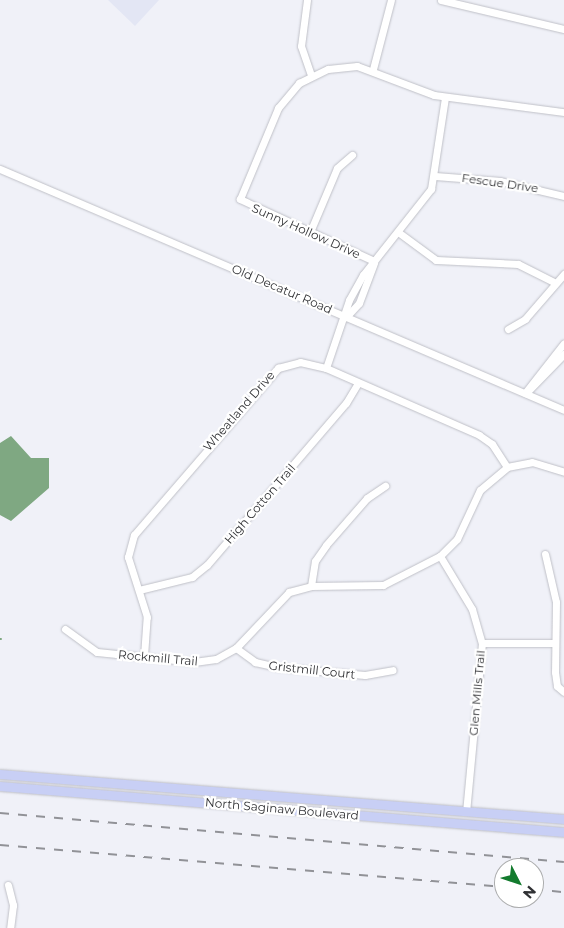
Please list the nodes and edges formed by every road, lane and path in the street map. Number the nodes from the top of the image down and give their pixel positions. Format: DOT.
graph roads {
  1 [pos="307,0"];
  2 [pos="391,0"];
  3 [pos="441,0"];
  4 [pos="564,29"];
  5 [pos="373,69"];
  6 [pos="311,75"];
  7 [pos="445,97"];
  8 [pos="564,112"];
  9 [pos="352,155"];
  10 [pos="0,169"];
  11 [pos="435,176"];
  12 [pos="564,196"];
  13 [pos="310,232"];
  14 [pos="398,232"];
  15 [pos="374,261"];
  16 [pos="564,274"];
  17 [pos="556,284"];
  18 [pos="346,317"];
  19 [pos="508,330"];
  20 [pos="564,343"];
  21 [pos="564,354"];
  22 [pos="326,368"];
  23 [pos="358,383"];
  24 [pos="525,393"];
  25 [pos="564,410"];
  26 [pos="507,466"];
  27 [pos="564,472"];
  28 [pos="386,486"];
  29 [pos="545,554"];
  30 [pos="440,556"];
  31 [pos="311,586"];
  32 [pos="139,590"];
  33 [pos="64,629"];
  34 [pos="482,643"];
  35 [pos="553,643"];
  36 [pos="236,648"];
  37 [pos="144,656"];
  38 [pos="394,670"];
  39 [pos="561,691"];
  40 [pos="0,774"];
  41 [pos="0,786"];
  42 [pos="466,811"];
  43 [pos="564,819"];
  44 [pos="564,832"];
  45 [pos="8,884"];
  46 [pos="10,928"];
  1 -- 6 [label="street"];
  2 -- 5 [label="street"];
  3 -- 4 [label="street"];
  5 -- 6 [label="street"];
  5 -- 7 [label="street"];
  6 -- 13 [label="street, Sunny Hollow Drive"];
  7 -- 8 [label="street"];
  7 -- 11 [label="street"];
  9 -- 13 [label="street"];
  10 -- 18 [label="street, Old Decatur Road"];
  11 -- 12 [label="street, Fescue Drive"];
  11 -- 14 [label="street"];
  13 -- 15 [label="street, Sunny Hollow Drive"];
  14 -- 15 [label="street"];
  14 -- 17 [label="street"];
  15 -- 18 [label="street"];
  16 -- 17 [label="street"];
  17 -- 19 [label="street"];
  18 -- 22 [label="street"];
  18 -- 24 [label="street, Old Decatur Road"];
  20 -- 24 [label="street"];
  21 -- 24 [label="street"];
  22 -- 23 [label="street, Wheatland Drive"];
  22 -- 32 [label="street, Wheatland Drive"];
  23 -- 26 [label="street, Wheatland Drive"];
  23 -- 32 [label="street, High Cotton Trail"];
  24 -- 25 [label="street, Old Decatur Road"];
  26 -- 27 [label="street"];
  26 -- 30 [label="street, Rockmill Trail"];
  28 -- 31 [label="street"];
  29 -- 35 [label="street"];
  30 -- 31 [label="street, Rockmill Trail"];
  30 -- 34 [label="street, Glen Mills Trail"];
  31 -- 36 [label="street, Rockmill Trail"];
  32 -- 37 [label="street, Wheatland Drive"];
  33 -- 37 [label="street, Rockmill Trail"];
  34 -- 35 [label="street"];
  34 -- 42 [label="street, Glen Mills Trail"];
  35 -- 39 [label="street"];
  36 -- 37 [label="street, Rockmill Trail"];
  36 -- 38 [label="street, Gristmill Court"];
  40 -- 42 [label="main road, North Saginaw Boulevard"];
  41 -- 44 [label="main road, North Saginaw Boulevard"];
  42 -- 43 [label="main road, North Saginaw Boulevard"];
  45 -- 46 [label="street"];
}
